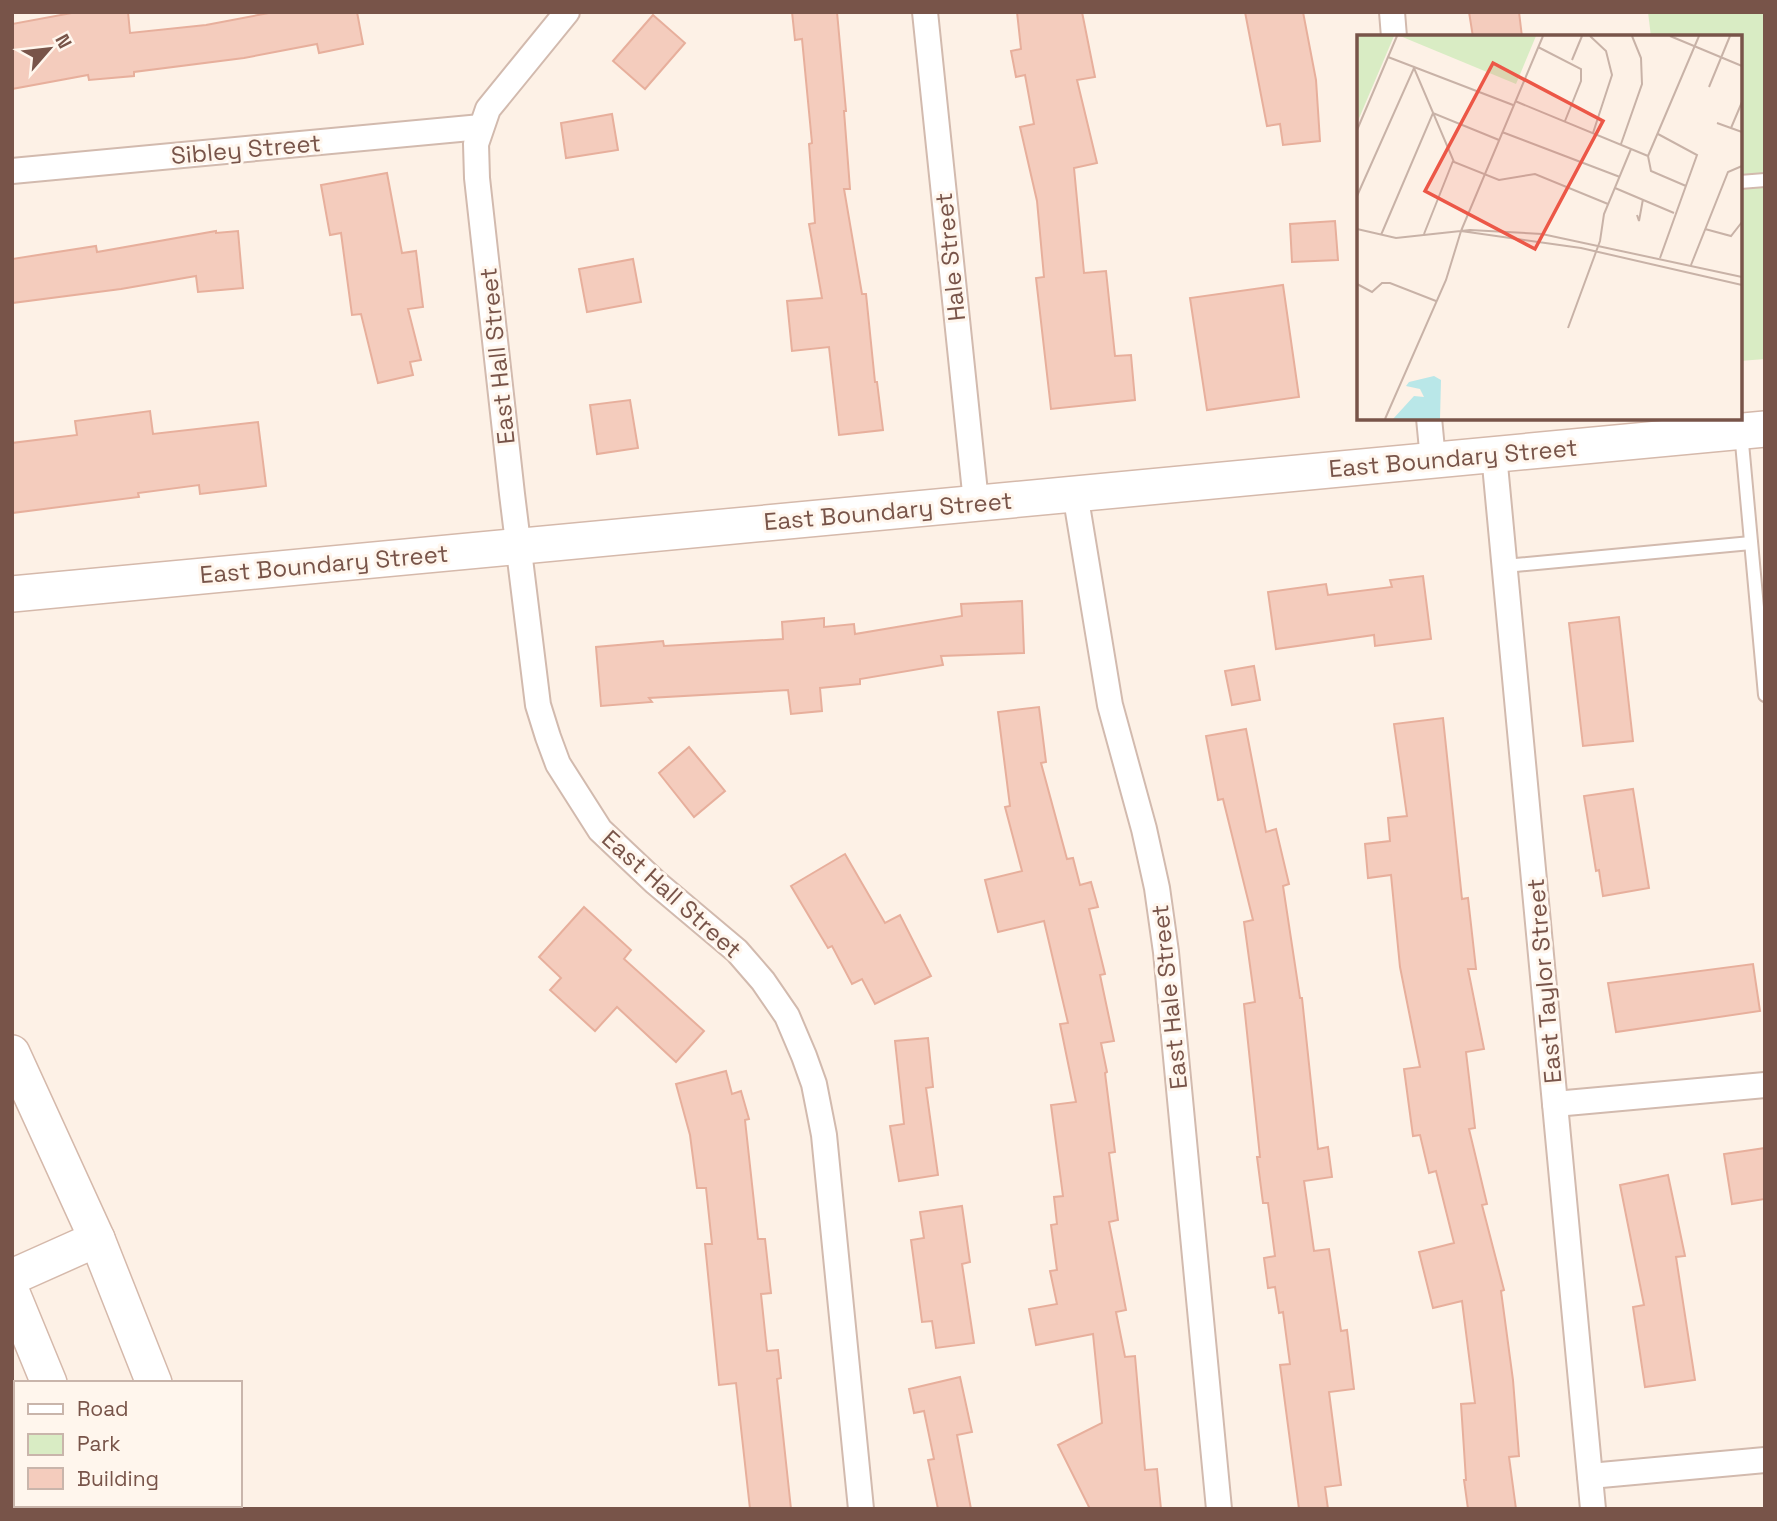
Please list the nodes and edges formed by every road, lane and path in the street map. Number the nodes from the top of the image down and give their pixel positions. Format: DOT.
graph roads {
  1 [pos="566,12"];
  2 [pos="925,12"];
  3 [pos="1392,12"];
  4 [pos="1394,35"];
  5 [pos="481,127"];
  6 [pos="12,171"];
  7 [pos="1765,180"];
  8 [pos="1742,182"];
  9 [pos="1429,420"];
  10 [pos="1753,430"];
  11 [pos="1494,454"];
  12 [pos="1433,460"];
  13 [pos="1074,493"];
  14 [pos="976,502"];
  15 [pos="1751,543"];
  16 [pos="518,546"];
  17 [pos="1505,566"];
  18 [pos="12,594"];
  19 [pos="1765,695"];
  20 [pos="12,1053"];
  21 [pos="1765,1085"];
  22 [pos="1555,1104"];
  23 [pos="97,1239"];
  24 [pos="12,1277"];
  25 [pos="12,1293"];
  26 [pos="47,1381"];
  27 [pos="153,1381"];
  28 [pos="1765,1460"];
  29 [pos="1590,1476"];
  30 [pos="861,1509"];
  31 [pos="1219,1509"];
  32 [pos="1593,1509"];
  1 -- 5 [label="street, East Hall Street"];
  2 -- 14 [label="street, Hale Street"];
  3 -- 4 [label="street"];
  5 -- 6 [label="street, Sibley Street"];
  5 -- 16 [label="street, East Hall Street"];
  7 -- 8 [label="lane"];
  9 -- 12 [label="street"];
  10 -- 11 [label="main road, East Boundary Street"];
  10 -- 15 [label="lane"];
  11 -- 12 [label="main road, East Boundary Street"];
  11 -- 17 [label="street, East Taylor Street"];
  12 -- 13 [label="main road, East Boundary Street"];
  13 -- 14 [label="main road, East Boundary Street"];
  13 -- 31 [label="street, East Hale Street"];
  14 -- 16 [label="main road, East Boundary Street"];
  15 -- 17 [label="lane"];
  15 -- 19 [label="lane"];
  16 -- 18 [label="main road, East Boundary Street"];
  16 -- 30 [label="street, East Hall Street"];
  17 -- 22 [label="street, East Taylor Street"];
  20 -- 23 [label="main road"];
  21 -- 22 [label="street"];
  22 -- 29 [label="street, East Taylor Street"];
  23 -- 24 [label="main road"];
  23 -- 27 [label="main road"];
  25 -- 26 [label="main road"];
  28 -- 29 [label="street"];
  29 -- 32 [label="street, East Taylor Street"];
}
